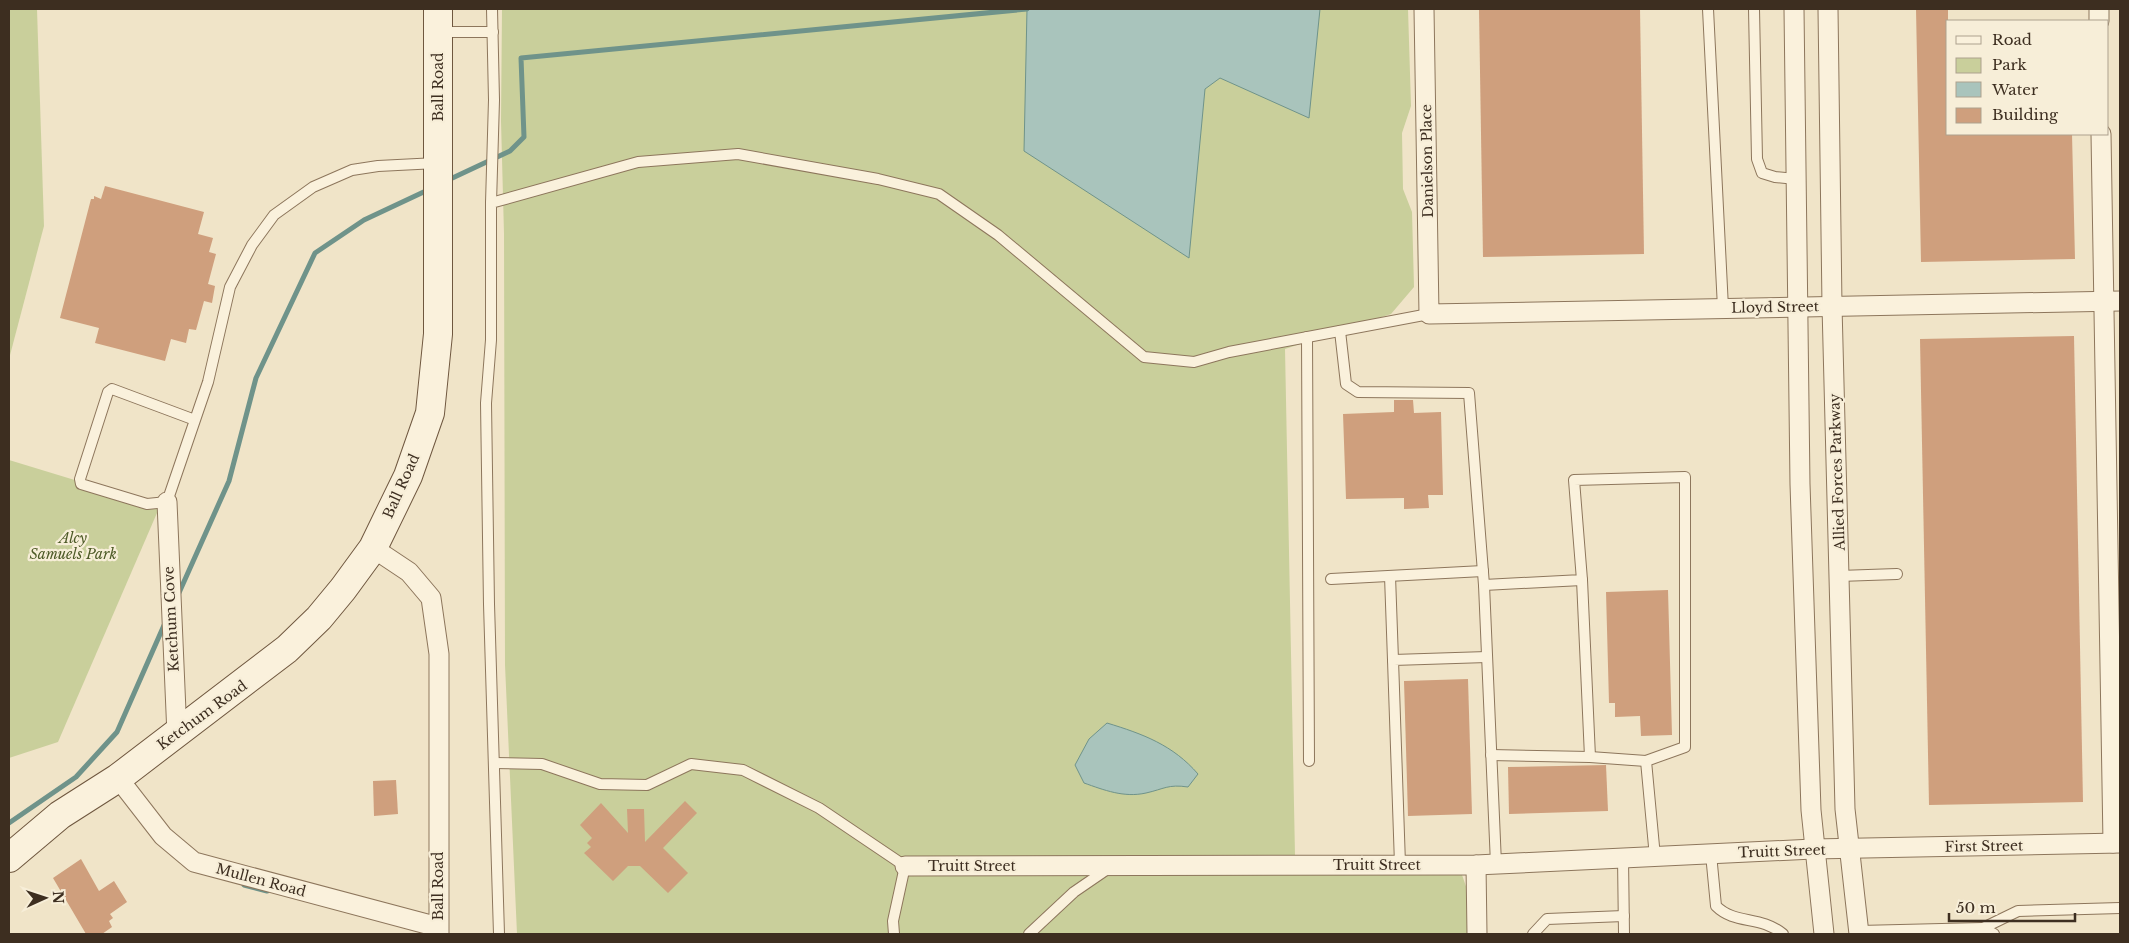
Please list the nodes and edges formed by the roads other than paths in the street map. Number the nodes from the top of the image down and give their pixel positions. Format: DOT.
graph roads {
  1 [pos="492,9"];
  2 [pos="1424,9"];
  3 [pos="1708,9"];
  4 [pos="1754,9"];
  5 [pos="1794,9"];
  6 [pos="1828,9"];
  7 [pos="438,20"];
  8 [pos="492,32"];
  9 [pos="2101,135"];
  10 [pos="438,176"];
  11 [pos="1796,179"];
  12 [pos="491,204"];
  13 [pos="2112,301"];
  14 [pos="1832,306"];
  15 [pos="1798,307"];
  16 [pos="1723,308"];
  17 [pos="1429,314"];
  18 [pos="1340,331"];
  19 [pos="1307,337"];
  20 [pos="195,420"];
  21 [pos="167,502"];
  22 [pos="373,548"];
  23 [pos="1483,571"];
  24 [pos="1897,574"];
  25 [pos="1390,576"];
  26 [pos="1839,576"];
  27 [pos="1331,579"];
  28 [pos="1582,580"];
  29 [pos="1484,585"];
  30 [pos="1487,657"];
  31 [pos="1393,660"];
  32 [pos="177,735"];
  33 [pos="1492,755"];
  34 [pos="1590,757"];
  35 [pos="1309,761"];
  36 [pos="1646,761"];
  37 [pos="494,763"];
  38 [pos="118,778"];
  39 [pos="2116,843"];
  40 [pos="1813,849"];
  41 [pos="1849,849"];
  42 [pos="1711,854"];
  43 [pos="1655,857"];
  44 [pos="9,858"];
  45 [pos="1623,858"];
  46 [pos="1400,864"];
  47 [pos="1496,864"];
  48 [pos="1476,865"];
  49 [pos="905,866"];
  50 [pos="1112,866"];
  51 [pos="2120,908"];
  52 [pos="1624,916"];
  53 [pos="1983,928"];
  54 [pos="438,930"];
  55 [pos="1859,933"];
  56 [pos="499,934"];
  57 [pos="894,934"];
  58 [pos="1029,934"];
  59 [pos="1477,934"];
  60 [pos="1533,934"];
  61 [pos="1624,934"];
  62 [pos="1783,934"];
  63 [pos="1824,934"];
  64 [pos="1994,934"];
  1 -- 8 [label="lane"];
  2 -- 17 [label="street, Danielson Place"];
  3 -- 16 [label="lane"];
  4 -- 11 [label="lane"];
  5 -- 11 [label="street"];
  6 -- 14 [label="street, Allied Forces Parkway"];
  7 -- 8 [label="lane"];
  7 -- 10 [label="main road, Ball Road"];
  8 -- 12 [label="lane"];
  9 -- 13 [label="street"];
  10 -- 20 [label="lane"];
  10 -- 22 [label="main road, Ball Road"];
  11 -- 15 [label="street"];
  12 -- 19 [label="lane"];
  12 -- 37 [label="lane"];
  13 -- 14 [label="street, Lloyd Street"];
  13 -- 39 [label="street"];
  14 -- 15 [label="street, Lloyd Street"];
  14 -- 26 [label="street, Allied Forces Parkway"];
  15 -- 16 [label="street, Lloyd Street"];
  15 -- 40 [label="street"];
  16 -- 17 [label="street, Lloyd Street"];
  17 -- 18 [label="lane"];
  18 -- 19 [label="lane"];
  18 -- 23 [label="lane"];
  19 -- 35 [label="lane"];
  20 -- 21 [label="lane"];
  20 -- 21 [label="lane"];
  21 -- 32 [label="street, Ketchum Cove"];
  22 -- 32 [label="main road, Ketchum Road"];
  22 -- 54 [label="street, Ball Road"];
  23 -- 25 [label="lane"];
  23 -- 29 [label="lane"];
  24 -- 26 [label="lane"];
  25 -- 27 [label="lane"];
  25 -- 31 [label="lane"];
  26 -- 41 [label="street, Allied Forces Parkway"];
  28 -- 29 [label="lane"];
  28 -- 34 [label="lane"];
  28 -- 36 [label="lane"];
  29 -- 30 [label="lane"];
  30 -- 31 [label="lane"];
  30 -- 33 [label="lane"];
  31 -- 46 [label="lane"];
  32 -- 38 [label="main road, Ketchum Road"];
  33 -- 34 [label="lane"];
  33 -- 47 [label="lane"];
  34 -- 36 [label="lane"];
  36 -- 43 [label="lane"];
  37 -- 49 [label="lane"];
  37 -- 56 [label="lane"];
  38 -- 44 [label="main road, Ketchum Road"];
  38 -- 54 [label="street, Mullen Road"];
  39 -- 41 [label="street, First Street"];
  40 -- 41 [label="street, Truitt Street"];
  40 -- 42 [label="street, Truitt Street"];
  40 -- 63 [label="street"];
  41 -- 55 [label="street, Allied Forces Parkway"];
  42 -- 43 [label="street, Truitt Street"];
  42 -- 62 [label="lane"];
  43 -- 45 [label="street, Truitt Street"];
  45 -- 47 [label="street, Truitt Street"];
  45 -- 52 [label="lane"];
  46 -- 48 [label="street, Truitt Street"];
  46 -- 50 [label="street, Truitt Street"];
  47 -- 48 [label="street, Truitt Street"];
  48 -- 59 [label="street"];
  49 -- 50 [label="street, Truitt Street"];
  49 -- 57 [label="lane"];
  50 -- 58 [label="lane"];
  51 -- 53 [label="lane"];
  52 -- 60 [label="lane"];
  52 -- 61 [label="lane"];
  53 -- 55 [label="lane"];
  53 -- 64 [label="lane"];
}
